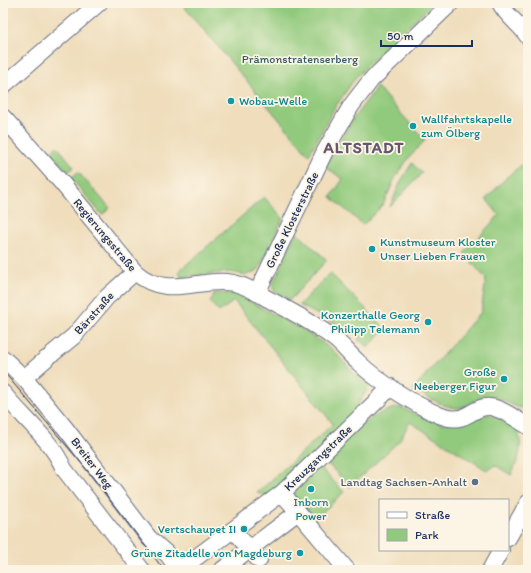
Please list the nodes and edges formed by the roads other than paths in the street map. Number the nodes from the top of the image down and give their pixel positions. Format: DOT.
graph roads {
  1 [pos="99,3"];
  2 [pos="451,3"];
  3 [pos="500,3"];
  4 [pos="528,37"];
  5 [pos="3,86"];
  6 [pos="3,117"];
  7 [pos="135,272"];
  8 [pos="257,293"];
  9 [pos="3,358"];
  10 [pos="24,378"];
  11 [pos="391,387"];
  12 [pos="3,393"];
  13 [pos="528,426"];
  14 [pos="282,493"];
  15 [pos="528,503"];
  16 [pos="298,512"];
  17 [pos="233,530"];
  18 [pos="509,536"];
  19 [pos="500,551"];
  20 [pos="254,555"];
  21 [pos="183,568"];
  22 [pos="142,570"];
  23 [pos="222,570"];
  24 [pos="347,570"];
  25 [pos="490,570"];
  1 -- 5 [label="street"];
  2 -- 8 [label="street, Große Klosterstraße"];
  3 -- 4 [label="street"];
  6 -- 7 [label="street, Regierungsstraße"];
  7 -- 8 [label="street, Regierungsstraße"];
  7 -- 10 [label="street, Bärstraße"];
  8 -- 11 [label="street, Regierungsstraße"];
  9 -- 10 [label="street, Breiter Weg"];
  10 -- 21 [label="street, Breiter Weg"];
  11 -- 13 [label="street, Regierungsstraße"];
  11 -- 14 [label="street, Kreuzgangstraße"];
  12 -- 22 [label="street, Breiter Weg"];
  14 -- 16 [label="street, Kreuzgangstraße"];
  14 -- 17 [label="street"];
  15 -- 18 [label="street"];
  16 -- 20 [label="street"];
  16 -- 24 [label="street, Kreuzgangstraße"];
  17 -- 20 [label="street"];
  17 -- 21 [label="street"];
  19 -- 25 [label="street"];
  20 -- 23 [label="street"];
}
